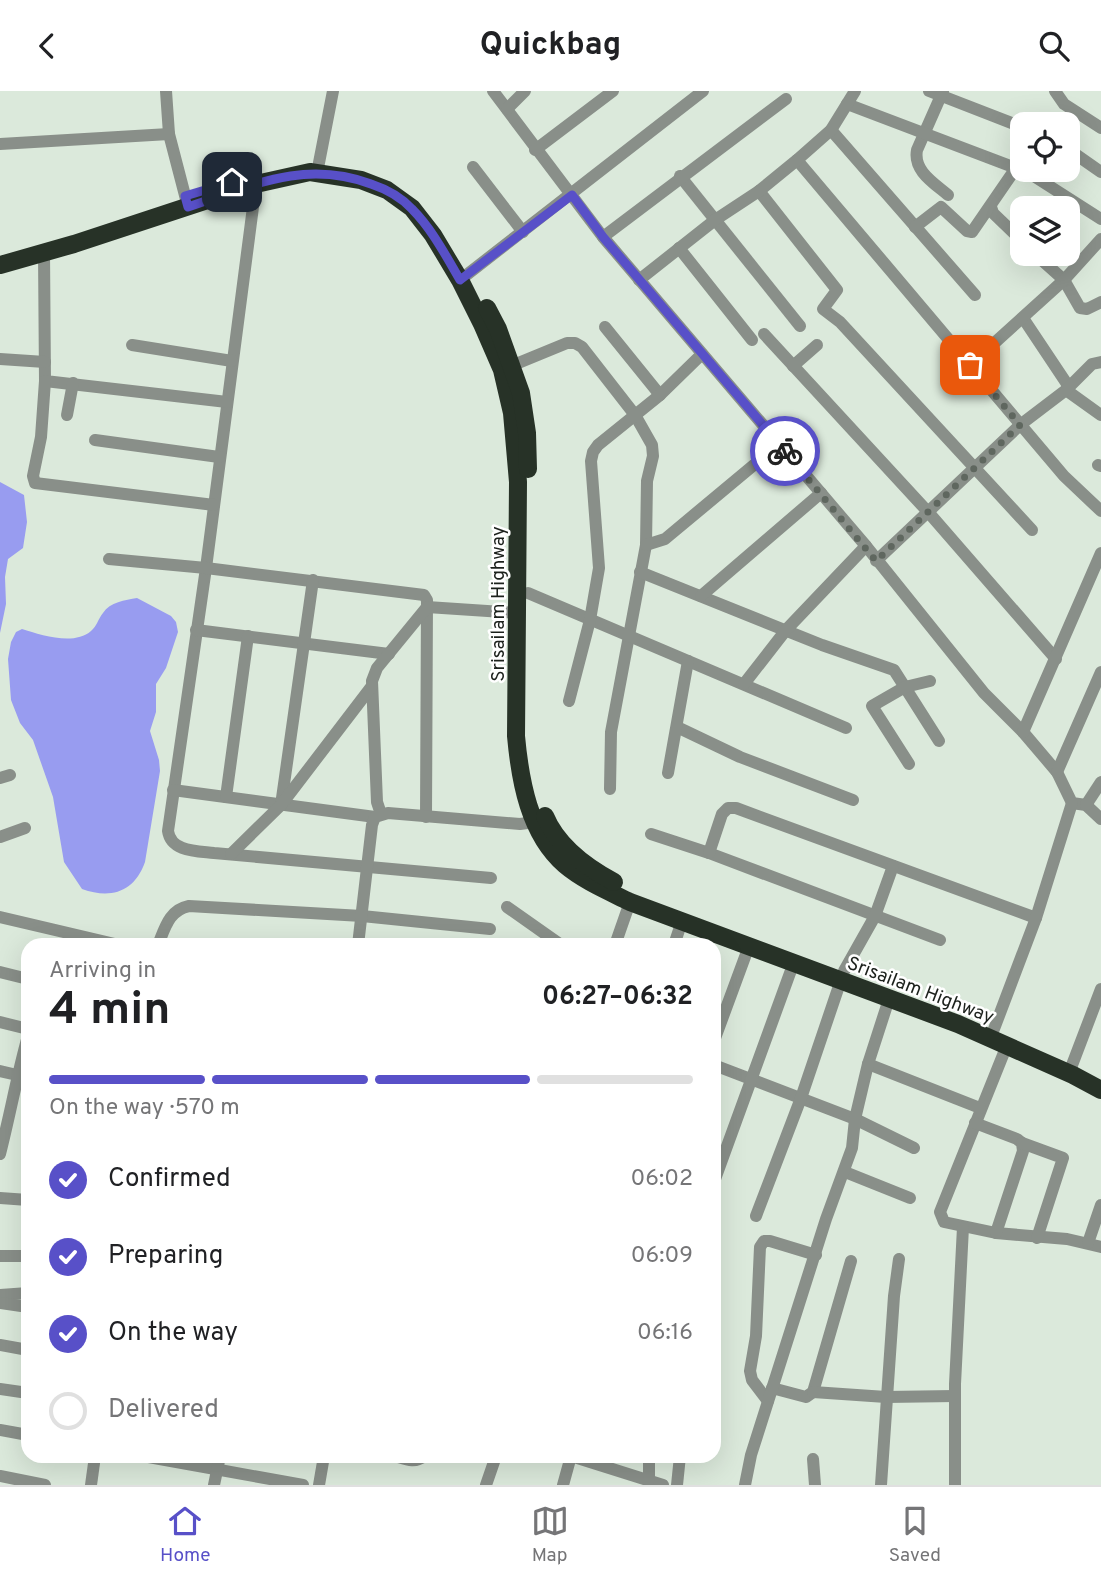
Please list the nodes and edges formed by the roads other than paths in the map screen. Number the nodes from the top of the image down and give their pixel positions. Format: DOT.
graph roads {
  1 [pos="166,91"];
  2 [pos="333,91"];
  3 [pos="493,91"];
  4 [pos="525,91"];
  5 [pos="614,91"];
  6 [pos="703,91"];
  7 [pos="855,91"];
  8 [pos="1055,91"];
  9 [pos="938,92"];
  10 [pos="786,99"];
  11 [pos="847,104"];
  12 [pos="506,109"];
  13 [pos="1010,122"];
  14 [pos="1101,128"];
  15 [pos="831,130"];
  16 [pos="169,134"];
  17 [pos="925,134"];
  18 [pos="0,144"];
  19 [pos="535,149"];
  20 [pos="1080,157"];
  21 [pos="797,160"];
  22 [pos="1010,166"];
  23 [pos="473,167"];
  24 [pos="318,168"];
  25 [pos="1101,172"];
  26 [pos="680,176"];
  27 [pos="1010,176"];
  28 [pos="1043,182"];
  29 [pos="256,184"];
  30 [pos="759,191"];
  31 [pos="572,195"];
  32 [pos="948,195"];
  33 [pos="186,201"];
  34 [pos="991,207"];
  35 [pos="1101,219"];
  36 [pos="715,220"];
  37 [pos="915,227"];
  38 [pos="1010,229"];
  39 [pos="523,232"];
  40 [pos="603,237"];
  41 [pos="1101,239"];
  42 [pos="679,248"];
  43 [pos="44,252"];
  44 [pos="0,253"];
  45 [pos="0,265"];
  46 [pos="1048,266"];
  47 [pos="464,277"];
  48 [pos="639,280"];
  49 [pos="1064,280"];
  50 [pos="975,295"];
  51 [pos="1101,302"];
  52 [pos="1023,318"];
  53 [pos="800,325"];
  54 [pos="605,327"];
  55 [pos="132,345"];
  56 [pos="817,345"];
  57 [pos="702,354"];
  58 [pos="0,359"];
  59 [pos="232,361"];
  60 [pos="45,362"];
  61 [pos="1101,362"];
  62 [pos="970,365"];
  63 [pos="511,366"];
  64 [pos="793,366"];
  65 [pos="46,381"];
  66 [pos="73,383"];
  67 [pos="1067,389"];
  68 [pos="660,395"];
  69 [pos="226,402"];
  70 [pos="67,415"];
  71 [pos="635,415"];
  72 [pos="1101,415"];
  73 [pos="1020,425"];
  74 [pos="96,440"];
  75 [pos="779,444"];
  76 [pos="219,457"];
  77 [pos="975,469"];
  78 [pos="821,493"];
  79 [pos="214,505"];
  80 [pos="1101,511"];
  81 [pos="929,513"];
  82 [pos="1032,530"];
  83 [pos="646,545"];
  84 [pos="866,546"];
  85 [pos="1101,553"];
  86 [pos="109,559"];
  87 [pos="876,561"];
  88 [pos="206,568"];
  89 [pos="1098,569"];
  90 [pos="640,572"];
  91 [pos="313,580"];
  92 [pos="528,593"];
  93 [pos="701,596"];
  94 [pos="427,607"];
  95 [pos="519,613"];
  96 [pos="590,620"];
  97 [pos="786,630"];
  98 [pos="196,631"];
  99 [pos="248,636"];
  100 [pos="628,636"];
  101 [pos="304,643"];
  102 [pos="389,653"];
  103 [pos="1056,659"];
  104 [pos="688,661"];
  105 [pos="1101,672"];
  106 [pos="930,681"];
  107 [pos="744,684"];
  108 [pos="372,686"];
  109 [pos="905,687"];
  110 [pos="569,701"];
  111 [pos="677,727"];
  112 [pos="846,728"];
  113 [pos="1023,732"];
  114 [pos="939,741"];
  115 [pos="909,764"];
  116 [pos="1057,772"];
  117 [pos="668,773"];
  118 [pos="1101,782"];
  119 [pos="610,789"];
  120 [pos="173,790"];
  121 [pos="226,797"];
  122 [pos="853,800"];
  123 [pos="1072,803"];
  124 [pos="281,805"];
  125 [pos="1087,805"];
  126 [pos="378,816"];
  127 [pos="426,817"];
  128 [pos="1101,819"];
  129 [pos="541,821"];
  130 [pos="24,828"];
  131 [pos="651,834"];
  132 [pos="0,837"];
  133 [pos="709,853"];
  134 [pos="231,854"];
  135 [pos="369,866"];
  136 [pos="893,866"];
  137 [pos="491,878"];
  138 [pos="630,902"];
  139 [pos="507,908"];
  140 [pos="362,916"];
  141 [pos="875,916"];
  142 [pos="0,917"];
  143 [pos="1036,918"];
  144 [pos="682,921"];
  145 [pos="490,929"];
  146 [pos="82,938"];
  147 [pos="161,938"];
  148 [pos="359,938"];
  149 [pos="551,938"];
  150 [pos="617,938"];
  151 [pos="676,938"];
  152 [pos="940,940"];
  153 [pos="749,946"];
  154 [pos="794,963"];
  155 [pos="0,972"];
  156 [pos="843,975"];
  157 [pos="21,977"];
  158 [pos="1101,989"];
  159 [pos="889,999"];
  160 [pos="0,1022"];
  161 [pos="721,1022"];
  162 [pos="21,1027"];
  163 [pos="994,1029"];
  164 [pos="1007,1045"];
  165 [pos="21,1061"];
  166 [pos="868,1064"];
  167 [pos="721,1068"];
  168 [pos="1071,1069"];
  169 [pos="0,1071"];
  170 [pos="17,1075"];
  171 [pos="753,1079"];
  172 [pos="1101,1079"];
  173 [pos="21,1087"];
  174 [pos="1101,1090"];
  175 [pos="21,1093"];
  176 [pos="801,1098"];
  177 [pos="980,1108"];
  178 [pos="855,1119"];
  179 [pos="975,1123"];
  180 [pos="1022,1143"];
  181 [pos="914,1148"];
  182 [pos="0,1154"];
  183 [pos="721,1164"];
  184 [pos="845,1172"];
  185 [pos="0,1198"];
  186 [pos="21,1199"];
  187 [pos="909,1199"];
  188 [pos="21,1204"];
  189 [pos="1101,1205"];
  190 [pos="14,1209"];
  191 [pos="756,1216"];
  192 [pos="963,1227"];
  193 [pos="996,1233"];
  194 [pos="1037,1237"];
  195 [pos="1095,1245"];
  196 [pos="816,1255"];
  197 [pos="0,1256"];
  198 [pos="21,1256"];
  199 [pos="899,1259"];
  200 [pos="851,1261"];
  201 [pos="21,1294"];
  202 [pos="0,1295"];
  203 [pos="0,1303"];
  204 [pos="21,1306"];
  205 [pos="0,1345"];
  206 [pos="21,1349"];
  207 [pos="0,1389"];
  208 [pos="21,1392"];
  209 [pos="813,1392"];
  210 [pos="770,1395"];
  211 [pos="955,1396"];
  212 [pos="887,1397"];
  213 [pos="0,1430"];
  214 [pos="21,1434"];
  215 [pos="813,1459"];
  216 [pos="94,1463"];
  217 [pos="180,1463"];
  218 [pos="218,1463"];
  219 [pos="323,1463"];
  220 [pos="494,1463"];
  221 [pos="569,1463"];
  222 [pos="594,1463"];
  223 [pos="649,1463"];
  224 [pos="679,1463"];
  225 [pos="216,1470"];
  226 [pos="0,1476"];
  227 [pos="649,1480"];
  228 [pos="45,1485"];
  229 [pos="91,1485"];
  230 [pos="214,1485"];
  231 [pos="303,1485"];
  232 [pos="319,1485"];
  233 [pos="486,1485"];
  234 [pos="563,1485"];
  235 [pos="663,1485"];
  236 [pos="677,1485"];
  237 [pos="745,1485"];
  238 [pos="815,1485"];
  239 [pos="881,1485"];
  240 [pos="955,1485"];
  1 -- 16 [label="street"];
  2 -- 24 [label="street"];
  3 -- 12 [label="street"];
  4 -- 12 [label="street"];
  5 -- 19 [label="street"];
  6 -- 31 [label="street"];
  7 -- 11 [label="street"];
  8 -- 14 [label="street"];
  9 -- 13 [label="street"];
  9 -- 17 [label="street"];
  10 -- 26 [label="street"];
  11 -- 15 [label="street"];
  11 -- 17 [label="street"];
  12 -- 19 [label="street"];
  15 -- 21 [label="street"];
  15 -- 37 [label="street"];
  16 -- 18 [label="street"];
  16 -- 33 [label="street"];
  17 -- 22 [label="street"];
  17 -- 32 [label="street"];
  19 -- 31 [label="street"];
  20 -- 25 [label="street"];
  21 -- 30 [label="street"];
  21 -- 62 [label="street"];
  23 -- 39 [label="street"];
  24 -- 29 [label="highway, Srisailam Highway"];
  24 -- 33 [label="highway, Srisailam Highway"];
  24 -- 47 [label="highway, Srisailam Highway"];
  26 -- 36 [label="street"];
  26 -- 40 [label="street"];
  27 -- 34 [label="street"];
  28 -- 35 [label="street"];
  29 -- 33 [label="highway, Srisailam Highway"];
  29 -- 59 [label="street"];
  30 -- 36 [label="street"];
  30 -- 77 [label="street"];
  31 -- 39 [label="street"];
  31 -- 40 [label="street"];
  33 -- 43 [label="highway, Srisailam Highway"];
  33 -- 44 [label="highway, Srisailam Highway"];
  34 -- 37 [label="street"];
  34 -- 38 [label="street"];
  36 -- 42 [label="street"];
  36 -- 53 [label="street"];
  37 -- 50 [label="street"];
  39 -- 47 [label="street"];
  40 -- 48 [label="street"];
  41 -- 49 [label="street"];
  42 -- 48 [label="street"];
  42 -- 64 [label="street"];
  43 -- 45 [label="highway, Srisailam Highway"];
  43 -- 60 [label="street"];
  46 -- 49 [label="street"];
  47 -- 63 [label="highway, Srisailam Highway"];
  47 -- 95 [label="highway, Srisailam Highway"];
  48 -- 57 [label="street"];
  49 -- 51 [label="street"];
  49 -- 52 [label="street"];
  52 -- 62 [label="street"];
  52 -- 67 [label="street"];
  54 -- 68 [label="street"];
  55 -- 59 [label="street"];
  56 -- 64 [label="street"];
  57 -- 68 [label="street"];
  57 -- 75 [label="street"];
  58 -- 60 [label="street"];
  59 -- 69 [label="street"];
  60 -- 65 [label="street"];
  61 -- 67 [label="street"];
  62 -- 73 [label="street"];
  63 -- 71 [label="street"];
  63 -- 92 [label="highway, Srisailam Highway"];
  64 -- 81 [label="street"];
  65 -- 66 [label="street"];
  65 -- 79 [label="street"];
  66 -- 69 [label="street"];
  66 -- 70 [label="street"];
  67 -- 72 [label="street"];
  67 -- 73 [label="street"];
  68 -- 71 [label="street"];
  69 -- 76 [label="street"];
  71 -- 83 [label="street"];
  71 -- 96 [label="street"];
  73 -- 77 [label="street"];
  73 -- 80 [label="street"];
  74 -- 76 [label="street"];
  75 -- 78 [label="street"];
  75 -- 83 [label="street"];
  76 -- 79 [label="street"];
  77 -- 81 [label="street"];
  77 -- 82 [label="street"];
  78 -- 84 [label="street"];
  78 -- 93 [label="street"];
  79 -- 88 [label="street"];
  81 -- 87 [label="street"];
  81 -- 103 [label="street"];
  83 -- 90 [label="street"];
  84 -- 87 [label="street"];
  84 -- 97 [label="street"];
  85 -- 89 [label="street"];
  86 -- 88 [label="street"];
  87 -- 113 [label="street"];
  88 -- 91 [label="street"];
  88 -- 98 [label="street"];
  89 -- 103 [label="street"];
  90 -- 93 [label="street"];
  90 -- 100 [label="street"];
  91 -- 94 [label="street"];
  91 -- 101 [label="street"];
  92 -- 96 [label="street"];
  92 -- 129 [label="highway, Srisailam Highway"];
  93 -- 97 [label="street"];
  94 -- 95 [label="street"];
  94 -- 102 [label="street"];
  94 -- 127 [label="street"];
  95 -- 129 [label="highway, Srisailam Highway"];
  96 -- 100 [label="street"];
  96 -- 110 [label="street"];
  97 -- 107 [label="street"];
  97 -- 109 [label="street"];
  98 -- 99 [label="street"];
  98 -- 120 [label="street"];
  99 -- 101 [label="street"];
  99 -- 121 [label="street"];
  100 -- 104 [label="street"];
  100 -- 119 [label="street"];
  101 -- 102 [label="street"];
  101 -- 124 [label="street"];
  102 -- 108 [label="street"];
  103 -- 113 [label="street"];
  104 -- 107 [label="street"];
  104 -- 111 [label="street"];
  105 -- 116 [label="street"];
  106 -- 109 [label="street"];
  107 -- 112 [label="street"];
  108 -- 124 [label="street"];
  108 -- 126 [label="street"];
  109 -- 114 [label="street"];
  109 -- 115 [label="street"];
  111 -- 117 [label="street"];
  111 -- 122 [label="street"];
  113 -- 116 [label="street"];
  116 -- 123 [label="street"];
  118 -- 125 [label="street"];
  120 -- 121 [label="street"];
  120 -- 134 [label="street"];
  121 -- 124 [label="street"];
  123 -- 125 [label="street"];
  123 -- 143 [label="street"];
  124 -- 126 [label="street"];
  124 -- 134 [label="street"];
  125 -- 128 [label="street"];
  126 -- 127 [label="street"];
  126 -- 135 [label="street"];
  127 -- 129 [label="street"];
  129 -- 138 [label="highway, Srisailam Highway"];
  129 -- 156 [label="highway, Srisailam Highway"];
  130 -- 132 [label="street"];
  131 -- 133 [label="street"];
  133 -- 136 [label="street"];
  133 -- 141 [label="street"];
  134 -- 135 [label="street"];
  135 -- 137 [label="street"];
  135 -- 140 [label="street"];
  136 -- 141 [label="street"];
  136 -- 143 [label="street"];
  138 -- 144 [label="highway, Srisailam Highway"];
  138 -- 150 [label="street"];
  139 -- 149 [label="street"];
  140 -- 145 [label="street"];
  140 -- 147 [label="street"];
  140 -- 148 [label="street"];
  141 -- 152 [label="street"];
  141 -- 156 [label="street"];
  142 -- 146 [label="street"];
  143 -- 163 [label="street"];
  144 -- 151 [label="street"];
  144 -- 153 [label="highway, Srisailam Highway"];
  153 -- 154 [label="highway, Srisailam Highway"];
  153 -- 161 [label="street"];
  154 -- 156 [label="highway, Srisailam Highway"];
  154 -- 171 [label="street"];
  155 -- 157 [label="street"];
  156 -- 159 [label="highway, Srisailam Highway"];
  156 -- 163 [label="highway, Srisailam Highway"];
  156 -- 176 [label="street"];
  158 -- 168 [label="street"];
  159 -- 164 [label="highway, Srisailam Highway"];
  159 -- 166 [label="street"];
  160 -- 162 [label="street"];
  163 -- 168 [label="highway, Srisailam Highway"];
  164 -- 168 [label="highway, Srisailam Highway"];
  164 -- 177 [label="street"];
  165 -- 170 [label="street"];
  166 -- 177 [label="street"];
  166 -- 178 [label="street"];
  167 -- 171 [label="street"];
  168 -- 172 [label="highway, Srisailam Highway"];
  168 -- 174 [label="highway, Srisailam Highway"];
  169 -- 170 [label="street"];
  170 -- 173 [label="street"];
  171 -- 176 [label="street"];
  171 -- 183 [label="street"];
  175 -- 182 [label="street"];
  176 -- 178 [label="street"];
  176 -- 191 [label="street"];
  177 -- 179 [label="street"];
  178 -- 181 [label="street"];
  178 -- 184 [label="street"];
  179 -- 180 [label="street"];
  179 -- 192 [label="street"];
  180 -- 193 [label="street"];
  180 -- 194 [label="street"];
  184 -- 187 [label="street"];
  184 -- 196 [label="street"];
  185 -- 186 [label="street"];
  188 -- 190 [label="street"];
  189 -- 195 [label="street"];
  192 -- 193 [label="street"];
  192 -- 211 [label="street"];
  193 -- 194 [label="street"];
  194 -- 195 [label="street"];
  196 -- 210 [label="street"];
  196 -- 210 [label="street"];
  197 -- 198 [label="street"];
  199 -- 212 [label="street"];
  200 -- 209 [label="street"];
  201 -- 202 [label="street"];
  203 -- 204 [label="street"];
  205 -- 206 [label="street"];
  207 -- 208 [label="street"];
  209 -- 210 [label="street"];
  209 -- 212 [label="street"];
  210 -- 237 [label="street"];
  211 -- 212 [label="street"];
  211 -- 240 [label="street"];
  212 -- 239 [label="street"];
  213 -- 214 [label="street"];
  215 -- 238 [label="street"];
  216 -- 229 [label="street"];
  217 -- 225 [label="street"];
  218 -- 225 [label="street"];
  219 -- 232 [label="street"];
  220 -- 233 [label="street"];
  221 -- 234 [label="street"];
  222 -- 227 [label="street"];
  223 -- 227 [label="street"];
  224 -- 236 [label="street"];
  225 -- 230 [label="street"];
  225 -- 231 [label="street"];
  226 -- 228 [label="street"];
  227 -- 235 [label="street"];
}
